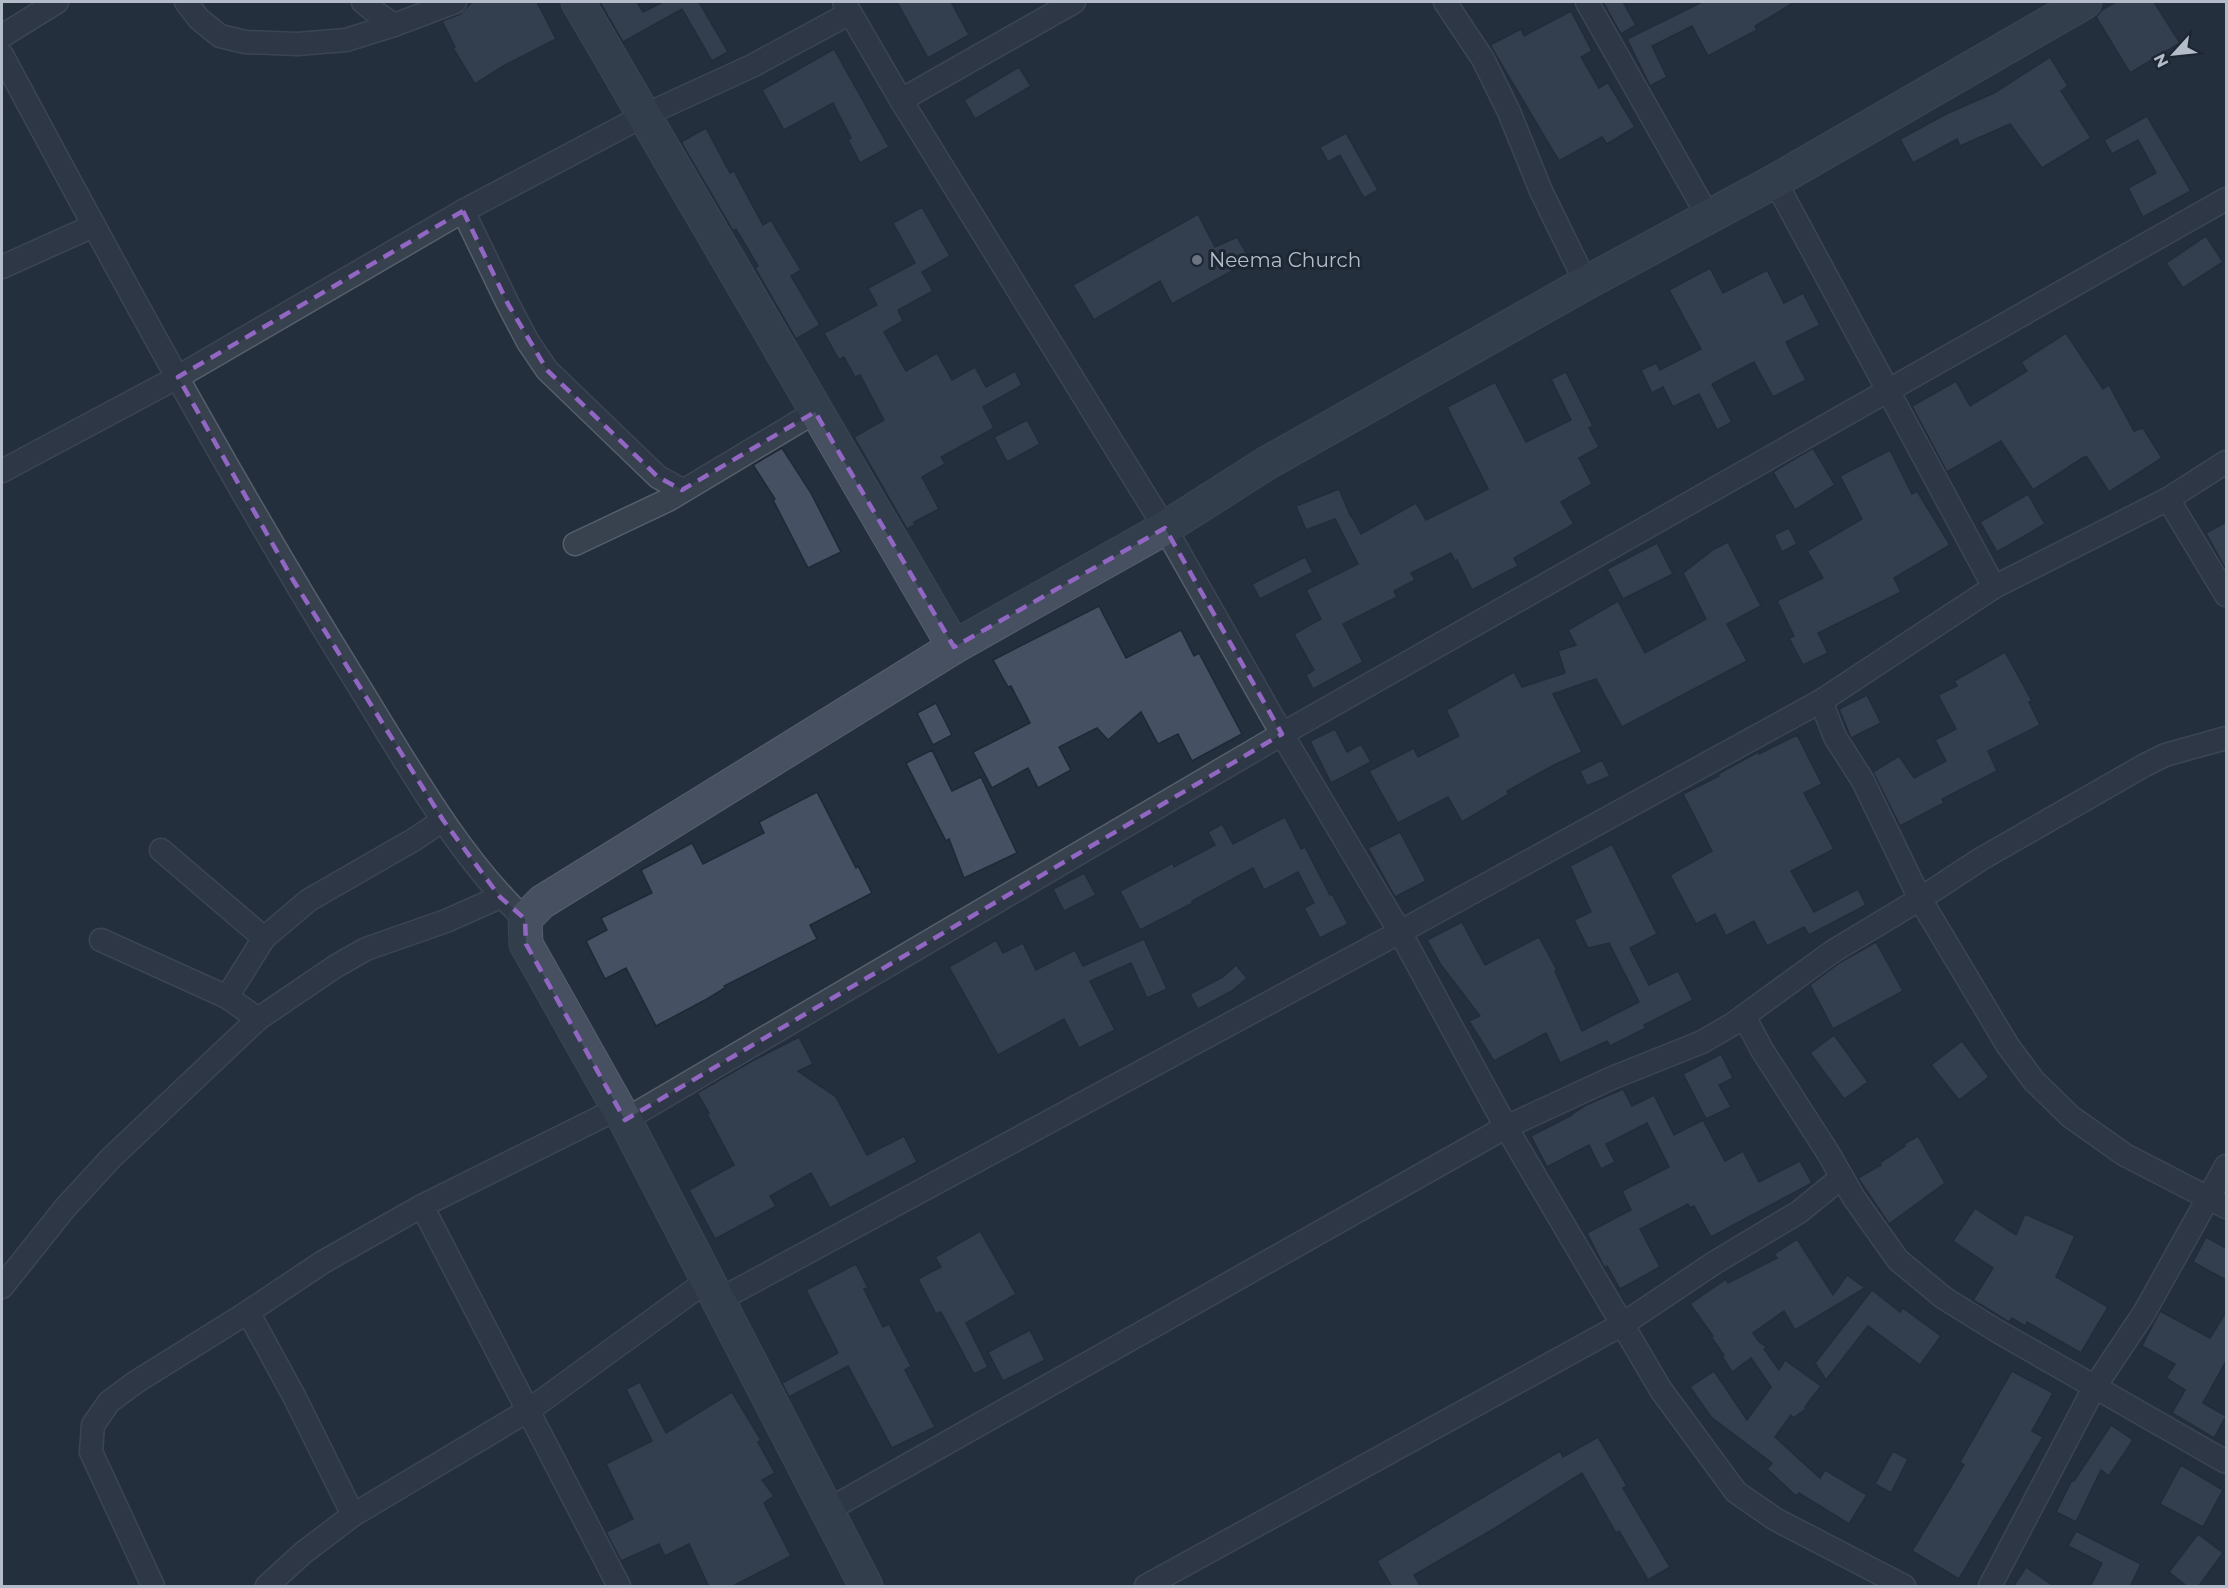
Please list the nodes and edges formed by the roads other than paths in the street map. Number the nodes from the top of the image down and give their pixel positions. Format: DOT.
graph roads {
  1 [pos="57,2"];
  2 [pos="186,2"];
  3 [pos="363,2"];
  4 [pos="454,2"];
  5 [pos="578,2"];
  6 [pos="1074,2"];
  7 [pos="1445,2"];
  8 [pos="1587,2"];
  9 [pos="2085,2"];
  10 [pos="847,7"];
  11 [pos="394,25"];
  12 [pos="2,36"];
  13 [pos="2,55"];
  14 [pos="900,100"];
  15 [pos="645,116"];
  16 [pos="1775,181"];
  17 [pos="2226,199"];
  18 [pos="463,211"];
  19 [pos="1708,216"];
  20 [pos="93,226"];
  21 [pos="2,267"];
  22 [pos="1586,283"];
  23 [pos="178,377"];
  24 [pos="1888,391"];
  25 [pos="815,412"];
  26 [pos="2226,462"];
  27 [pos="2,471"];
  28 [pos="682,490"];
  29 [pos="2168,499"];
  30 [pos="1165,528"];
  31 [pos="576,544"];
  32 [pos="1994,587"];
  33 [pos="2226,596"];
  34 [pos="954,647"];
  35 [pos="1821,701"];
  36 [pos="1282,734"];
  37 [pos="2226,740"];
  38 [pos="443,820"];
  39 [pos="161,850"];
  40 [pos="500,897"];
  41 [pos="1920,899"];
  42 [pos="525,920"];
  43 [pos="1400,932"];
  44 [pos="264,938"];
  45 [pos="101,940"];
  46 [pos="227,997"];
  47 [pos="1744,1016"];
  48 [pos="258,1019"];
  49 [pos="622,1114"];
  50 [pos="1506,1127"];
  51 [pos="2226,1166"];
  52 [pos="1842,1177"];
  53 [pos="2217,1202"];
  54 [pos="422,1206"];
  55 [pos="2,1287"];
  56 [pos="713,1290"];
  57 [pos="249,1312"];
  58 [pos="1623,1324"];
  59 [pos="2094,1388"];
  60 [pos="529,1410"];
  61 [pos="2226,1462"];
  62 [pos="828,1510"];
  63 [pos="353,1515"];
  64 [pos="619,1586"];
  65 [pos="153,1587"];
  66 [pos="267,1587"];
  67 [pos="867,1587"];
  68 [pos="1146,1587"];
  69 [pos="1904,1587"];
  70 [pos="1990,1587"];
  1 -- 12 [label="street"];
  2 -- 11 [label="street"];
  3 -- 11 [label="street"];
  4 -- 11 [label="street"];
  5 -- 15 [label="street"];
  6 -- 14 [label="street"];
  7 -- 22 [label="street"];
  8 -- 19 [label="street"];
  9 -- 16 [label="street"];
  10 -- 14 [label="street"];
  10 -- 15 [label="street"];
  13 -- 20 [label="street"];
  14 -- 30 [label="street"];
  15 -- 18 [label="street"];
  15 -- 25 [label="street"];
  16 -- 19 [label="street"];
  16 -- 24 [label="street"];
  17 -- 24 [label="street"];
  18 -- 23 [label="street"];
  18 -- 28 [label="street"];
  19 -- 22 [label="street"];
  20 -- 21 [label="street"];
  20 -- 23 [label="street"];
  22 -- 30 [label="street"];
  23 -- 27 [label="street"];
  23 -- 38 [label="street"];
  24 -- 32 [label="street"];
  24 -- 36 [label="street"];
  25 -- 28 [label="street"];
  25 -- 34 [label="street"];
  26 -- 29 [label="street"];
  28 -- 31 [label="street"];
  29 -- 32 [label="street"];
  29 -- 33 [label="street"];
  30 -- 34 [label="street"];
  30 -- 36 [label="street"];
  32 -- 35 [label="street"];
  34 -- 42 [label="street"];
  35 -- 41 [label="street"];
  35 -- 43 [label="street"];
  36 -- 43 [label="street"];
  36 -- 49 [label="street"];
  37 -- 41 [label="street"];
  38 -- 40 [label="street"];
  38 -- 44 [label="street"];
  39 -- 44 [label="street"];
  40 -- 42 [label="street"];
  40 -- 48 [label="street"];
  41 -- 47 [label="street"];
  41 -- 53 [label="street"];
  42 -- 49 [label="street"];
  43 -- 50 [label="street"];
  43 -- 56 [label="street"];
  44 -- 46 [label="street"];
  45 -- 46 [label="street"];
  46 -- 48 [label="street"];
  47 -- 50 [label="street"];
  47 -- 52 [label="street"];
  48 -- 55 [label="street"];
  49 -- 54 [label="street"];
  49 -- 56 [label="street"];
  50 -- 58 [label="street"];
  50 -- 62 [label="street"];
  51 -- 53 [label="street"];
  52 -- 58 [label="street"];
  52 -- 59 [label="street"];
  53 -- 59 [label="street"];
  54 -- 57 [label="street"];
  54 -- 60 [label="street"];
  56 -- 60 [label="street"];
  56 -- 62 [label="street"];
  57 -- 63 [label="street"];
  57 -- 65 [label="street"];
  58 -- 68 [label="street"];
  58 -- 69 [label="street"];
  59 -- 61 [label="street"];
  59 -- 70 [label="street"];
  60 -- 63 [label="street"];
  60 -- 64 [label="street"];
  62 -- 67 [label="street"];
  63 -- 66 [label="street"];
}
